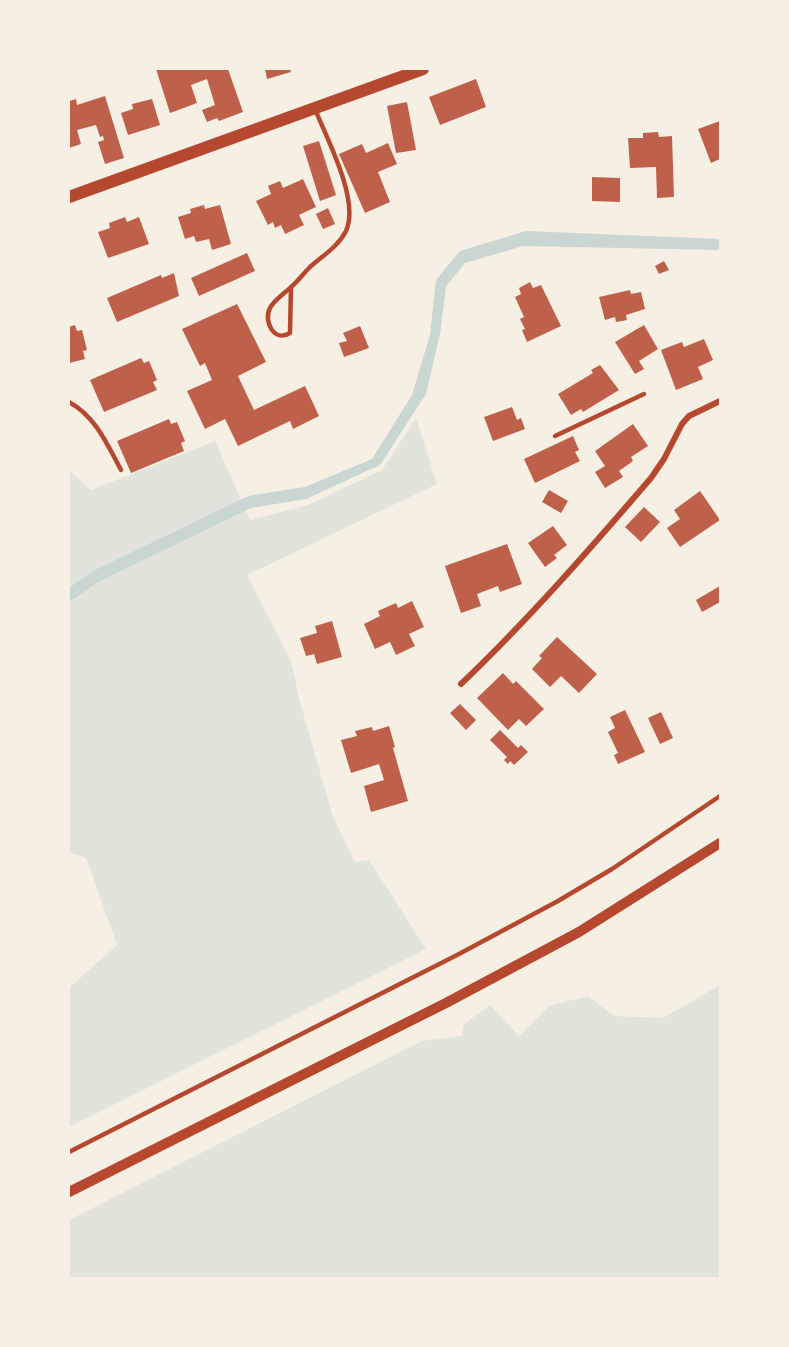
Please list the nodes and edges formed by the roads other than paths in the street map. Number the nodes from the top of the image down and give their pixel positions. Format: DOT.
graph roads {
  1 [pos="423,69"];
  2 [pos="314,108"];
  3 [pos="69,197"];
  4 [pos="291,287"];
  5 [pos="644,394"];
  6 [pos="720,401"];
  7 [pos="69,402"];
  8 [pos="555,436"];
  9 [pos="121,470"];
  10 [pos="461,684"];
  11 [pos="720,796"];
  12 [pos="720,843"];
  13 [pos="69,1152"];
  14 [pos="69,1192"];
  1 -- 2 [label="main road"];
  2 -- 3 [label="main road"];
  2 -- 4 [label="lane"];
  4 -- 4 [label="lane"];
  5 -- 8 [label="lane"];
  6 -- 10 [label="street"];
  7 -- 9 [label="lane"];
  11 -- 13 [label="lane"];
  12 -- 14 [label="street"];
}
